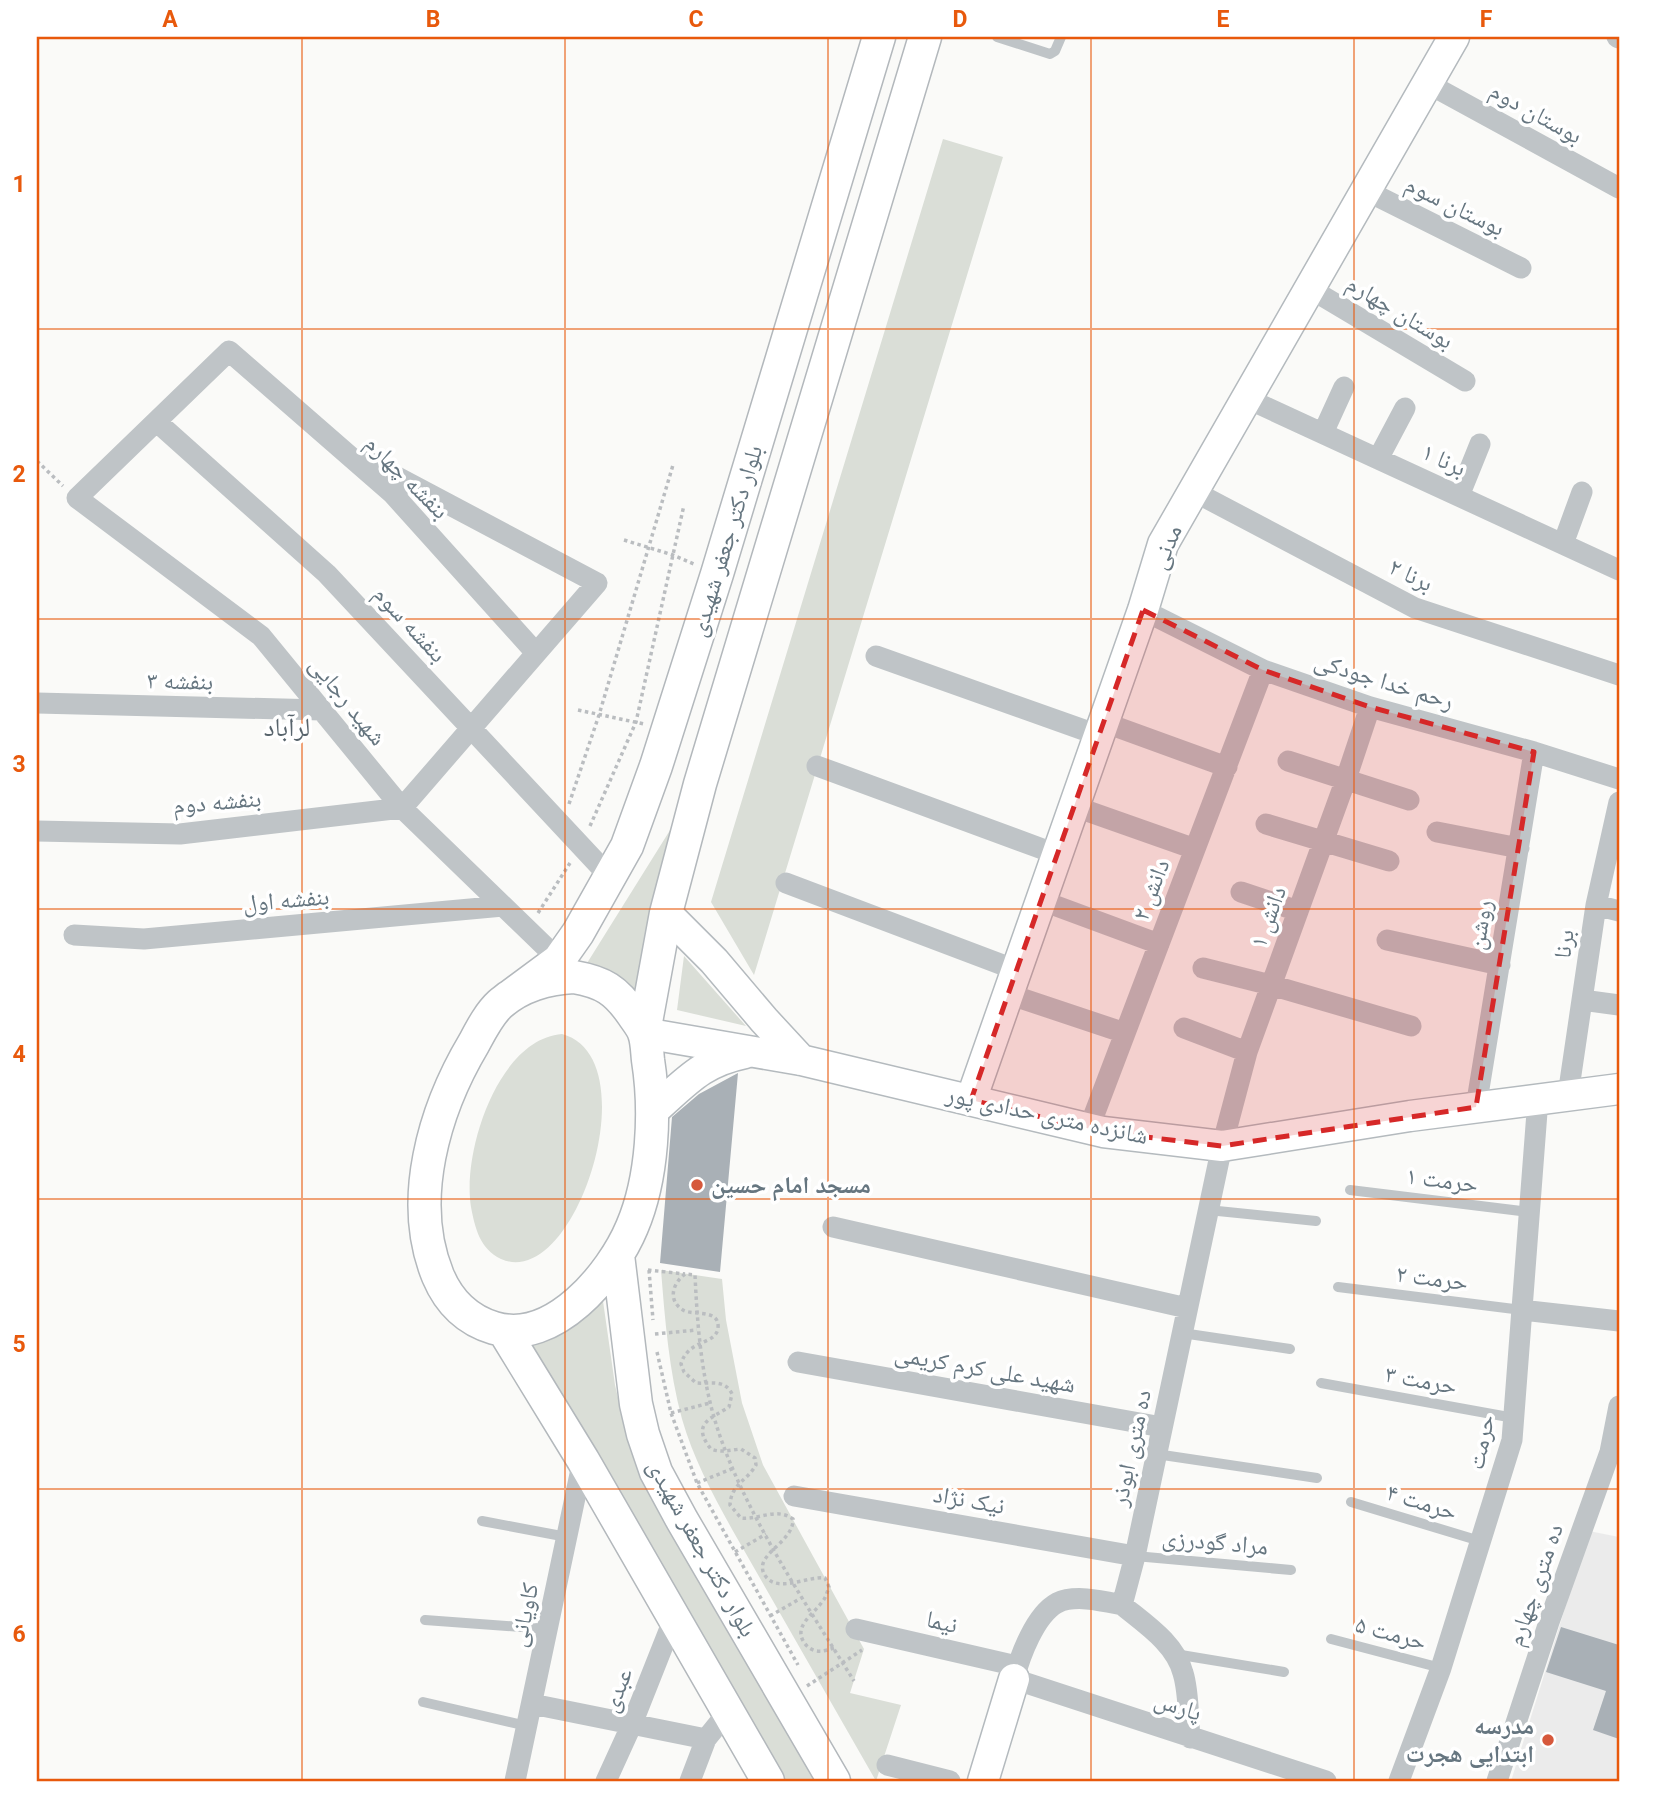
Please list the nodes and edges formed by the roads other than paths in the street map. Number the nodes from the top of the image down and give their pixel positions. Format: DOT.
graph roads {
  1 [pos="878,37"];
  2 [pos="925,37"];
  3 [pos="997,37"];
  4 [pos="1061,37"];
  5 [pos="1454,37"];
  6 [pos="1427,83"];
  7 [pos="1619,188"];
  8 [pos="1365,190"];
  9 [pos="1521,268"];
  10 [pos="1309,288"];
  11 [pos="1465,381"];
  12 [pos="1344,387"];
  13 [pos="1247,398"];
  14 [pos="1405,408"];
  15 [pos="157,422"];
  16 [pos="1323,433"];
  17 [pos="335,444"];
  18 [pos="1480,444"];
  19 [pos="1378,459"];
  20 [pos="1193,491"];
  21 [pos="1582,492"];
  22 [pos="1459,496"];
  23 [pos="1563,544"];
  24 [pos="1619,570"];
  25 [pos="1143,610"];
  26 [pos="536,653"];
  27 [pos="876,656"];
  28 [pos="1263,670"];
  29 [pos="1619,675"];
  30 [pos="37,703"];
  31 [pos="1370,707"];
  32 [pos="322,710"];
  33 [pos="471,727"];
  34 [pos="1100,728"];
  35 [pos="1534,752"];
  36 [pos="1288,761"];
  37 [pos="817,766"];
  38 [pos="1227,767"];
  39 [pos="1346,779"];
  40 [pos="1619,779"];
  41 [pos="1409,800"];
  42 [pos="1619,805"];
  43 [pos="1073,806"];
  44 [pos="402,808"];
  45 [pos="1266,824"];
  46 [pos="37,831"];
  47 [pos="1437,832"];
  48 [pos="1324,840"];
  49 [pos="1518,848"];
  50 [pos="1195,849"];
  51 [pos="1056,853"];
  52 [pos="1389,861"];
  53 [pos="610,877"];
  54 [pos="786,883"];
  55 [pos="1241,892"];
  56 [pos="1040,900"];
  57 [pos="1596,905"];
  58 [pos="503,906"];
  59 [pos="1298,911"];
  60 [pos="1619,911"];
  61 [pos="666,913"];
  62 [pos="74,935"];
  63 [pos="1387,940"];
  64 [pos="1159,944"];
  65 [pos="559,960"];
  66 [pos="1500,965"];
  67 [pos="1203,968"];
  68 [pos="1012,982"];
  69 [pos="1271,985"];
  70 [pos="1582,1000"];
  71 [pos="500,1003"];
  72 [pos="1619,1005"];
  73 [pos="1411,1026"];
  74 [pos="1184,1028"];
  75 [pos="644,1033"];
  76 [pos="1125,1033"];
  77 [pos="755,1051"];
  78 [pos="1247,1052"];
  79 [pos="801,1060"];
  80 [pos="1619,1089"];
  81 [pos="1568,1095"];
  82 [pos="1538,1099"];
  83 [pos="971,1100"];
  84 [pos="1476,1107"];
  85 [pos="653,1111"];
  86 [pos="1089,1128"];
  87 [pos="1222,1146"];
  88 [pos="1350,1190"];
  89 [pos="1208,1210"];
  90 [pos="1529,1212"];
  91 [pos="1316,1221"];
  92 [pos="833,1227"];
  93 [pos="629,1264"];
  94 [pos="1338,1287"];
  95 [pos="1187,1308"];
  96 [pos="1522,1310"];
  97 [pos="1619,1321"];
  98 [pos="504,1331"];
  99 [pos="1182,1333"];
  100 [pos="1290,1349"];
  101 [pos="799,1362"];
  102 [pos="1321,1383"];
  103 [pos="1619,1406"];
  104 [pos="1514,1418"];
  105 [pos="1162,1427"];
  106 [pos="1615,1453"];
  107 [pos="1156,1454"];
  108 [pos="583,1461"];
  109 [pos="1317,1478"];
  110 [pos="794,1496"];
  111 [pos="1351,1502"];
  112 [pos="482,1521"];
  113 [pos="567,1537"];
  114 [pos="1480,1541"];
  115 [pos="1135,1556"];
  116 [pos="1291,1570"];
  117 [pos="1122,1605"];
  118 [pos="674,1618"];
  119 [pos="425,1620"];
  120 [pos="548,1629"];
  121 [pos="856,1629"];
  122 [pos="1331,1639"];
  123 [pos="1175,1654"];
  124 [pos="1441,1668"];
  125 [pos="1016,1672"];
  126 [pos="1284,1672"];
  127 [pos="423,1702"];
  128 [pos="532,1704"];
  129 [pos="727,1713"];
  130 [pos="632,1724"];
  131 [pos="527,1727"];
  132 [pos="1190,1738"];
  133 [pos="706,1739"];
  134 [pos="887,1765"];
  135 [pos="515,1781"];
  136 [pos="606,1781"];
  137 [pos="690,1781"];
  138 [pos="768,1781"];
  139 [pos="834,1781"];
  140 [pos="950,1781"];
  141 [pos="983,1781"];
  142 [pos="1326,1781"];
  143 [pos="1399,1781"];
  144 [pos="1497,1781"];
  1 -- 53 [label="main road, بلوار دکتر جعفر شهیدی"];
  2 -- 61 [label="main road, بلوار دکتر جعفر شهیدی"];
  3 -- 4 [label="lane"];
  5 -- 6 [label="street, مدنی"];
  6 -- 7 [label="street, بوستان دوم"];
  6 -- 8 [label="street, مدنی"];
  8 -- 9 [label="street, بوستان سوم"];
  8 -- 10 [label="street, مدنی"];
  10 -- 11 [label="street, بوستان چهارم"];
  10 -- 13 [label="street, مدنی"];
  12 -- 16 [label="street"];
  13 -- 16 [label="street, برنا ۱"];
  13 -- 20 [label="street, مدنی"];
  14 -- 19 [label="street"];
  15 -- 17 [label="street, بنفشه چهارم"];
  15 -- 32 [label="street, شهید رجایی"];
  15 -- 33 [label="street, بنفشه سوم"];
  16 -- 19 [label="street, برنا ۱"];
  17 -- 26 [label="street, بنفشه چهارم"];
  17 -- 26 [label="street"];
  18 -- 22 [label="street"];
  19 -- 22 [label="street, برنا ۱"];
  20 -- 25 [label="street, مدنی"];
  20 -- 29 [label="street, برنا ۲"];
  21 -- 23 [label="street"];
  22 -- 23 [label="street, برنا ۱"];
  23 -- 24 [label="street, برنا ۱"];
  25 -- 28 [label="street, رحم خدا جودکی"];
  25 -- 34 [label="street, مدنی"];
  26 -- 33 [label="street"];
  27 -- 34 [label="street"];
  28 -- 31 [label="street, رحم خدا جودکی"];
  28 -- 38 [label="street, دانش ۲"];
  30 -- 32 [label="street, بنفشه ۳"];
  31 -- 35 [label="street, رحم خدا جودکی"];
  31 -- 39 [label="street, دانش ۱"];
  32 -- 44 [label="street, شهید رجایی"];
  33 -- 44 [label="street"];
  33 -- 53 [label="street, بنفشه سوم"];
  34 -- 38 [label="street"];
  34 -- 43 [label="street, مدنی"];
  35 -- 40 [label="street, رحم خدا جودکی"];
  35 -- 49 [label="street, روشن"];
  36 -- 39 [label="street"];
  37 -- 51 [label="street"];
  38 -- 50 [label="street, دانش ۲"];
  39 -- 41 [label="street"];
  39 -- 48 [label="street, دانش ۱"];
  42 -- 57 [label="street, برنا"];
  43 -- 50 [label="street"];
  43 -- 51 [label="street, مدنی"];
  44 -- 46 [label="street, بنفشه دوم"];
  44 -- 58 [label="street, شهید رجایی"];
  45 -- 48 [label="street"];
  47 -- 49 [label="street"];
  48 -- 52 [label="street"];
  48 -- 59 [label="street, دانش ۱"];
  49 -- 66 [label="street, روشن"];
  50 -- 64 [label="street, دانش ۲"];
  51 -- 56 [label="street, مدنی"];
  53 -- 65 [label="main road, بلوار دکتر جعفر شهیدی"];
  54 -- 68 [label="street"];
  55 -- 59 [label="street"];
  56 -- 64 [label="street"];
  56 -- 68 [label="street, مدنی"];
  57 -- 60 [label="street"];
  57 -- 70 [label="street, برنا"];
  58 -- 62 [label="street, بنفشه اول"];
  58 -- 65 [label="street, شهید رجایی"];
  59 -- 69 [label="street, دانش ۱"];
  61 -- 75 [label="main road, بلوار دکتر جعفر شهیدی"];
  61 -- 79 [label="street"];
  63 -- 66 [label="street"];
  64 -- 76 [label="street, دانش ۲"];
  65 -- 71 [label="main road, بلوار دکتر جعفر شهیدی"];
  66 -- 84 [label="street, روشن"];
  67 -- 69 [label="street"];
  68 -- 76 [label="street"];
  68 -- 83 [label="street, مدنی"];
  69 -- 73 [label="street"];
  69 -- 78 [label="street, دانش ۱"];
  70 -- 72 [label="street"];
  70 -- 81 [label="street, برنا"];
  71 -- 75 [label="main road"];
  71 -- 98 [label="main road"];
  74 -- 78 [label="street"];
  75 -- 77 [label="street, شانزده متری حدادی پور"];
  75 -- 85 [label="main road"];
  76 -- 86 [label="street, دانش ۲"];
  77 -- 79 [label="street, شانزده متری حدادی پور"];
  77 -- 85 [label="street"];
  78 -- 87 [label="street, دانش ۱"];
  79 -- 83 [label="street, شانزده متری حدادی پور"];
  80 -- 81 [label="street, شانزده متری حدادی پور"];
  81 -- 82 [label="street, شانزده متری حدادی پور"];
  82 -- 84 [label="street, شانزده متری حدادی پور"];
  82 -- 90 [label="street, حرمت"];
  83 -- 86 [label="street, شانزده متری حدادی پور"];
  84 -- 87 [label="street, شانزده متری حدادی پور"];
  85 -- 93 [label="main road"];
  86 -- 87 [label="street, شانزده متری حدادی پور"];
  87 -- 89 [label="street, ده متری ابوذر"];
  88 -- 90 [label="lane, حرمت ۱"];
  89 -- 91 [label="lane"];
  89 -- 95 [label="street, ده متری ابوذر"];
  90 -- 96 [label="street, حرمت"];
  92 -- 95 [label="street"];
  93 -- 98 [label="main road"];
  93 -- 139 [label="main road, بلوار دکتر جعفر شهیدی"];
  94 -- 96 [label="lane, حرمت ۲"];
  95 -- 99 [label="street, ده متری ابوذر"];
  96 -- 97 [label="street"];
  96 -- 104 [label="street, حرمت"];
  98 -- 108 [label="main road"];
  99 -- 100 [label="lane"];
  99 -- 105 [label="street, ده متری ابوذر"];
  101 -- 105 [label="street, شهید علی کرم کریمی"];
  102 -- 104 [label="lane, حرمت ۳"];
  103 -- 106 [label="street, ده متری چهارم"];
  104 -- 114 [label="street, حرمت"];
  105 -- 107 [label="street, ده متری ابوذر"];
  106 -- 144 [label="street, ده متری چهارم"];
  107 -- 109 [label="lane"];
  107 -- 115 [label="street, ده متری ابوذر"];
  108 -- 113 [label="street, کاویانی"];
  108 -- 118 [label="main road"];
  110 -- 115 [label="street, نیک نژاد"];
  111 -- 114 [label="lane, حرمت ۴"];
  112 -- 113 [label="lane"];
  113 -- 120 [label="street, کاویانی"];
  114 -- 124 [label="street, حرمت"];
  115 -- 116 [label="lane, مراد گودرزی"];
  115 -- 117 [label="street, ده متری ابوذر"];
  117 -- 123 [label="street"];
  117 -- 125 [label="street"];
  118 -- 129 [label="main road"];
  118 -- 130 [label="street, عبدی"];
  119 -- 120 [label="lane"];
  120 -- 128 [label="street, کاویانی"];
  121 -- 125 [label="street, نیما"];
  122 -- 124 [label="lane, حرمت ۵"];
  123 -- 126 [label="lane"];
  123 -- 132 [label="street"];
  124 -- 143 [label="street, حرمت"];
  125 -- 132 [label="street, پارس"];
  125 -- 141 [label="street"];
  127 -- 131 [label="lane"];
  128 -- 130 [label="street"];
  128 -- 131 [label="street, کاویانی"];
  129 -- 133 [label="street"];
  129 -- 138 [label="main road"];
  130 -- 133 [label="street"];
  130 -- 136 [label="street, عبدی"];
  131 -- 135 [label="street, کاویانی"];
  132 -- 142 [label="street, پارس"];
  133 -- 137 [label="street"];
  134 -- 140 [label="street"];
}
